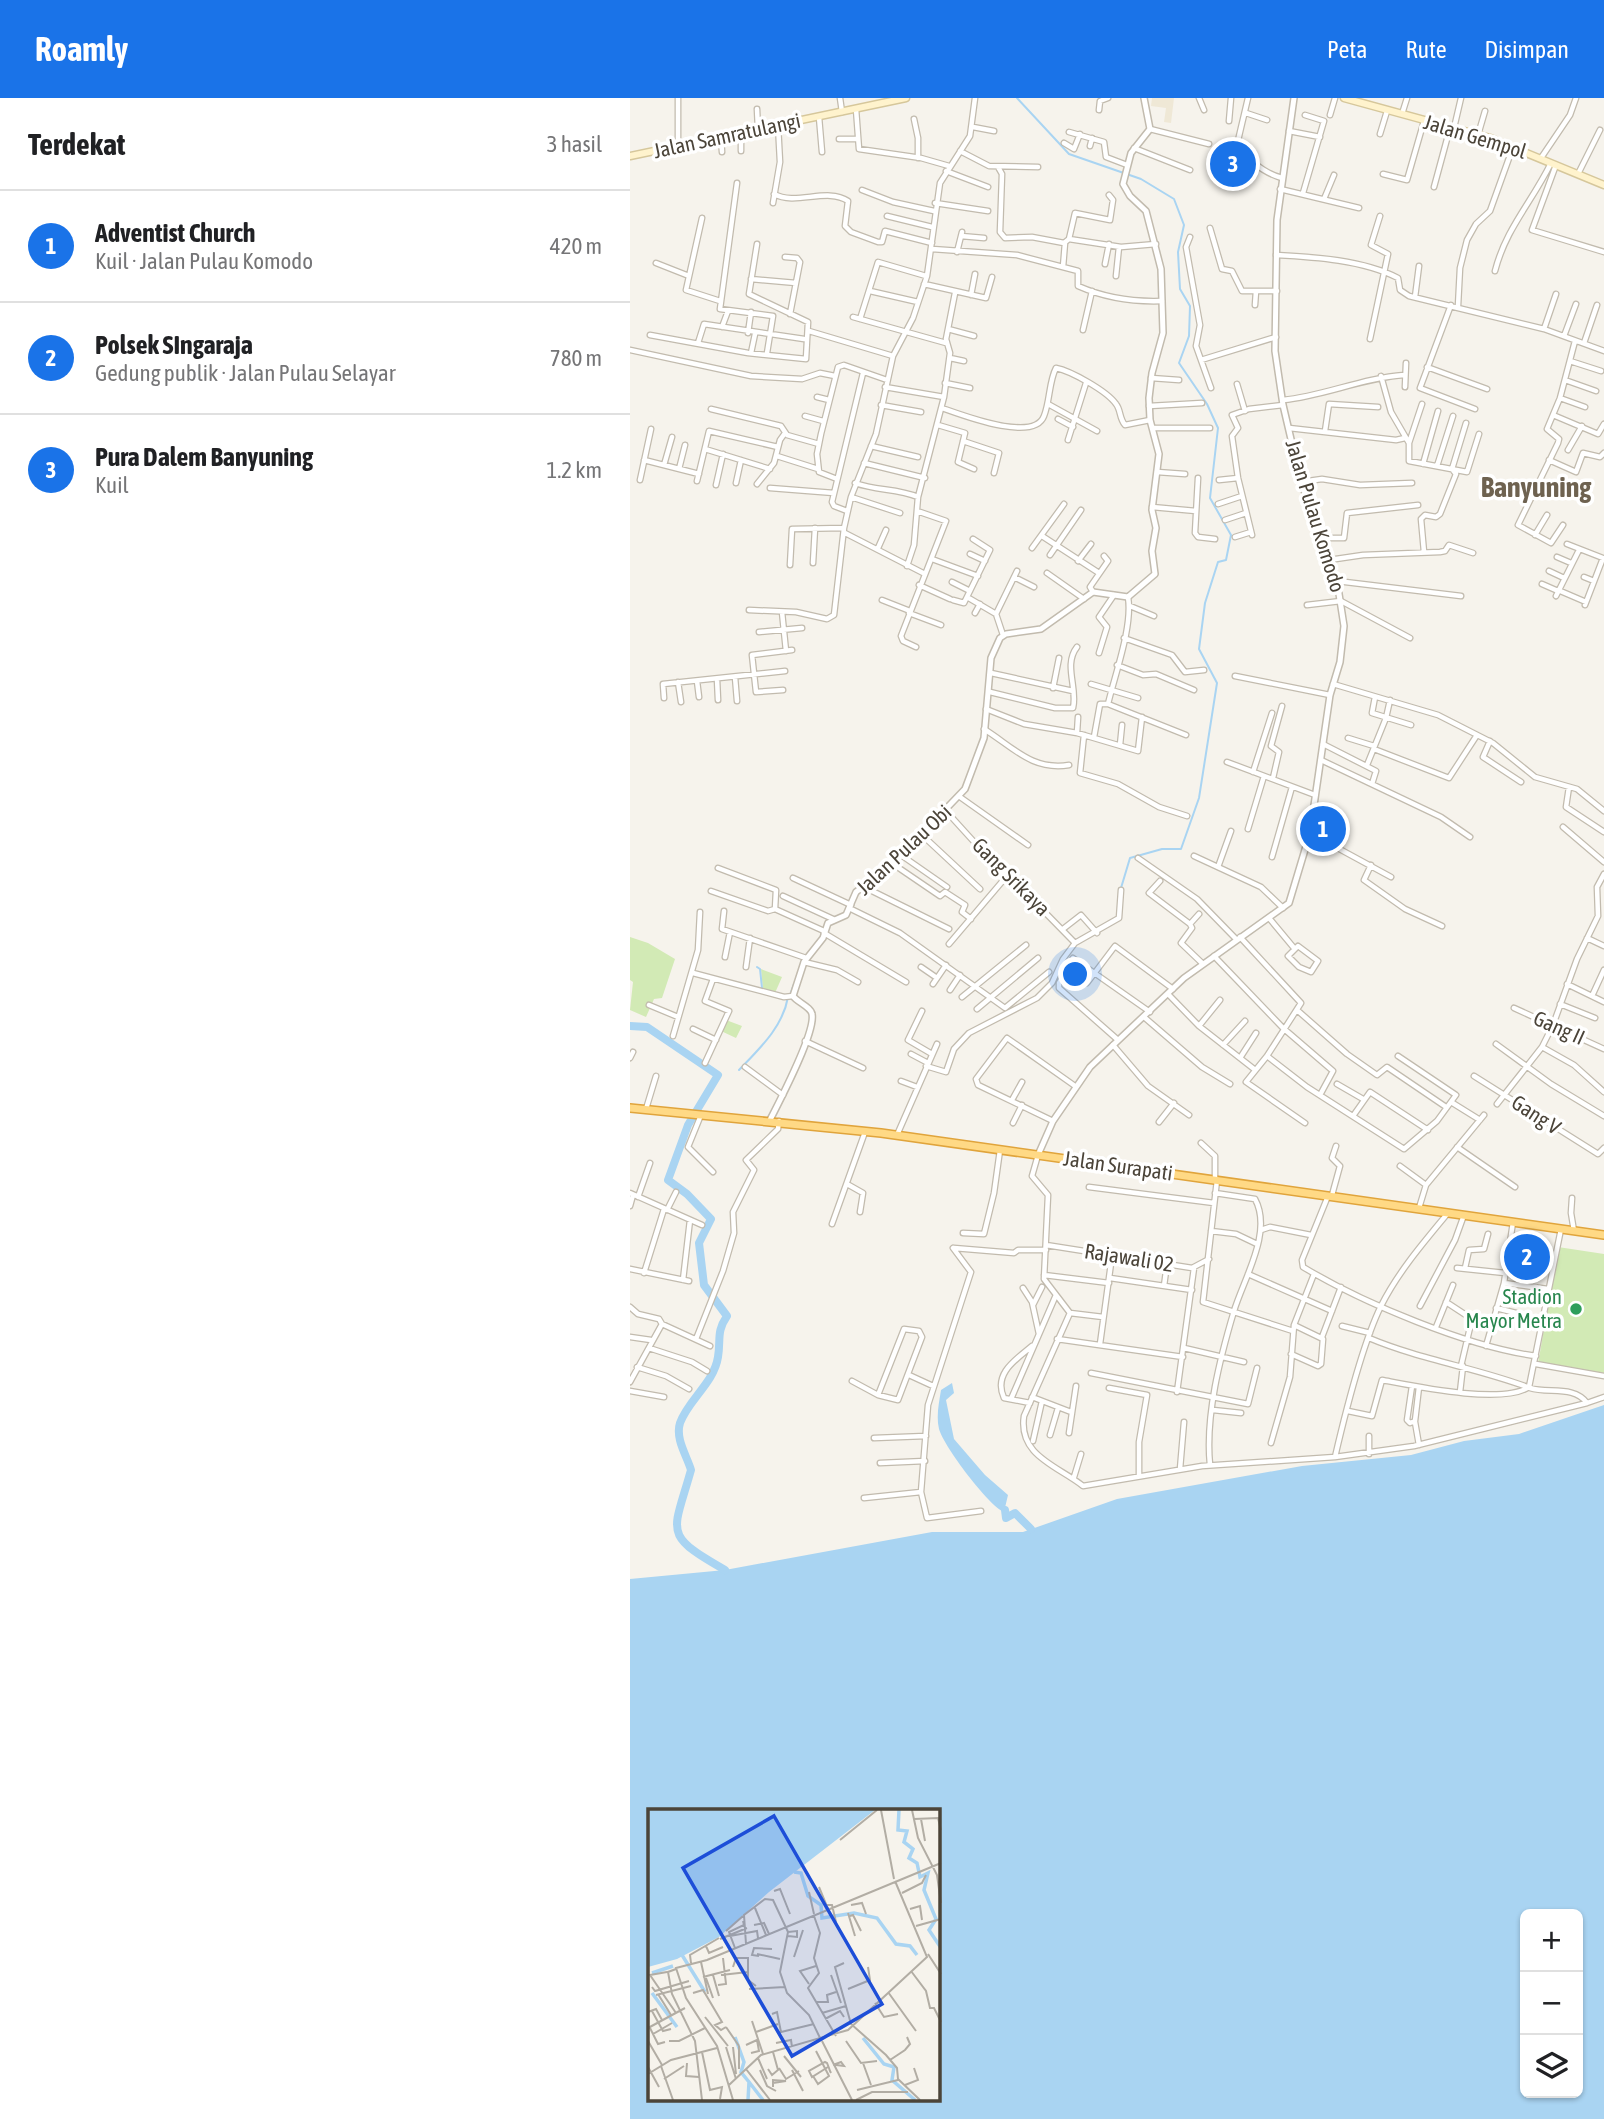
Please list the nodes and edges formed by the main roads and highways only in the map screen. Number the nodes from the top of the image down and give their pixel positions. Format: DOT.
graph roads {
  1 [pos="906,98"];
  2 [pos="1347,98"];
  3 [pos="630,156"];
  4 [pos="1604,185"];
  5 [pos="630,1108"];
  6 [pos="1604,1234"];
  1 -- 3 [label="main road, Jalan Samratulangi"];
  2 -- 4 [label="main road, Jalan Gempol"];
  5 -- 6 [label="highway, Jalan Surapati"];
}
